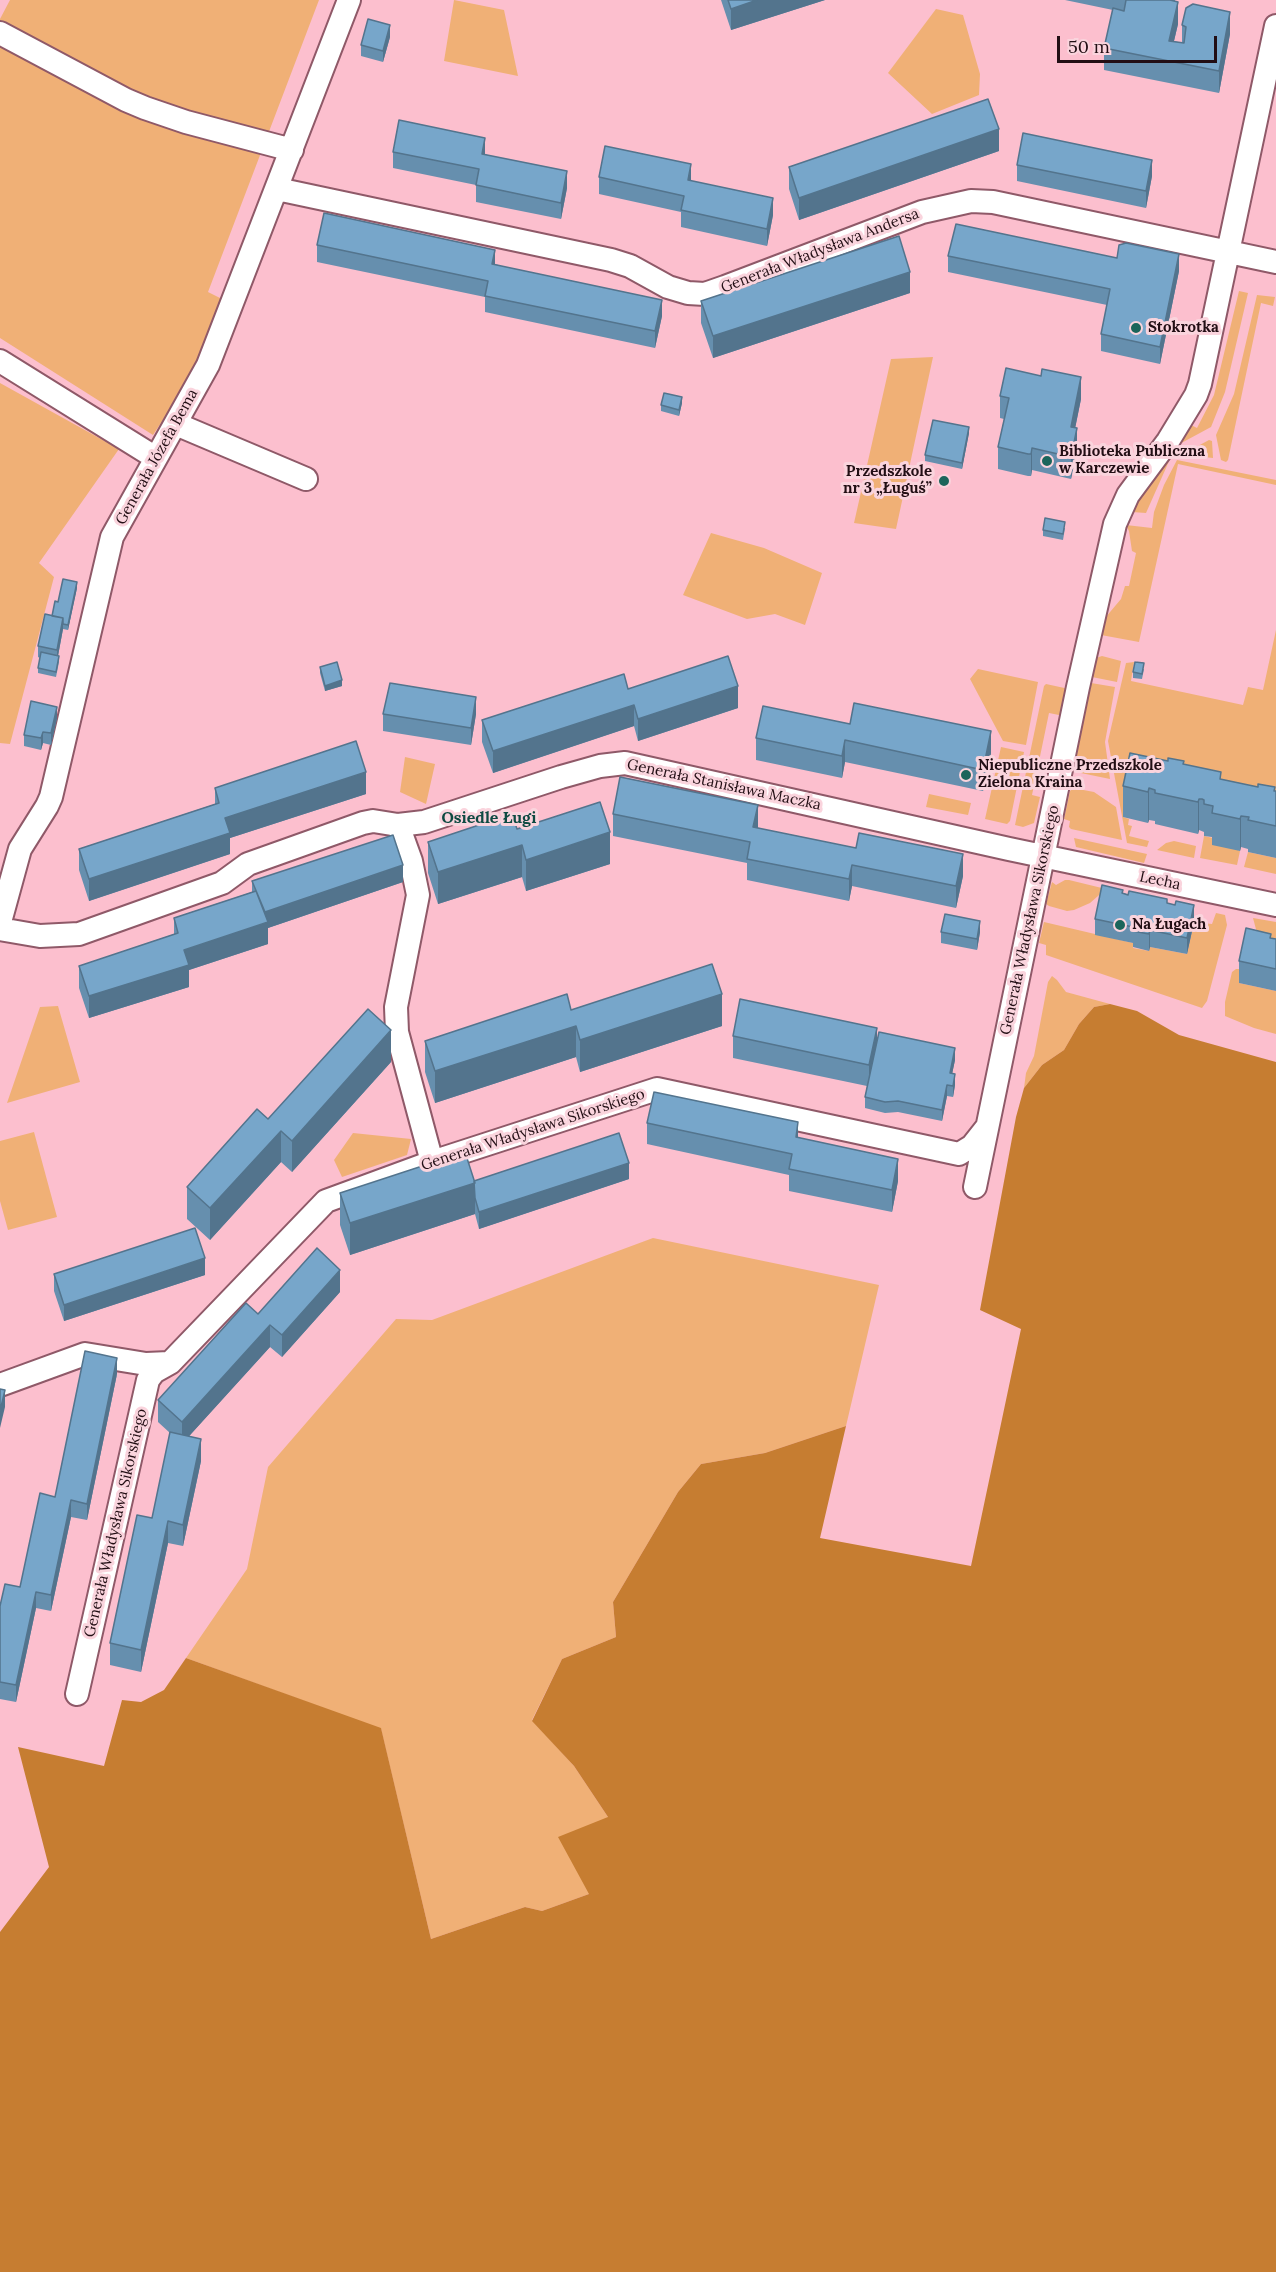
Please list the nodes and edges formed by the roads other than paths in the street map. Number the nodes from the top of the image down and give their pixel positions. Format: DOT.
graph roads {
  1 [pos="349,0"];
  2 [pos="1276,27"];
  3 [pos="0,33"];
  4 [pos="292,150"];
  5 [pos="277,189"];
  6 [pos="1229,251"];
  7 [pos="1276,261"];
  8 [pos="0,361"];
  9 [pos="176,424"];
  10 [pos="156,458"];
  11 [pos="306,479"];
  12 [pos="398,825"];
  13 [pos="1044,855"];
  14 [pos="1276,905"];
  15 [pos="0,922"];
  16 [pos="0,930"];
  17 [pos="987,1127"];
  18 [pos="432,1162"];
  19 [pos="975,1187"];
  20 [pos="170,1363"];
  21 [pos="0,1385"];
  22 [pos="77,1694"];
  1 -- 4 [label="street, Generała Józefa Bema"];
  2 -- 6 [label="street, Generała Władysława Sikorskiego"];
  3 -- 4 [label="street"];
  4 -- 5 [label="street, Generała Józefa Bema"];
  5 -- 6 [label="street, Generała Władysława Andersa"];
  5 -- 9 [label="street, Generała Józefa Bema"];
  6 -- 7 [label="street"];
  6 -- 13 [label="street, Generała Władysława Sikorskiego"];
  8 -- 10 [label="street"];
  9 -- 10 [label="street, Generała Józefa Bema"];
  9 -- 11 [label="street"];
  10 -- 15 [label="street, Generała Józefa Bema"];
  12 -- 13 [label="street, Generała Stanisława Maczka"];
  12 -- 16 [label="street, Generała Stanisława Maczka"];
  12 -- 18 [label="street"];
  13 -- 14 [label="street, Lecha"];
  13 -- 17 [label="street, Generała Władysława Sikorskiego"];
  17 -- 18 [label="street, Generała Władysława Sikorskiego"];
  17 -- 19 [label="street, Generała Władysława Sikorskiego"];
  18 -- 20 [label="street, Generała Władysława Sikorskiego"];
  20 -- 21 [label="street"];
  20 -- 22 [label="street, Generała Władysława Sikorskiego"];
}
